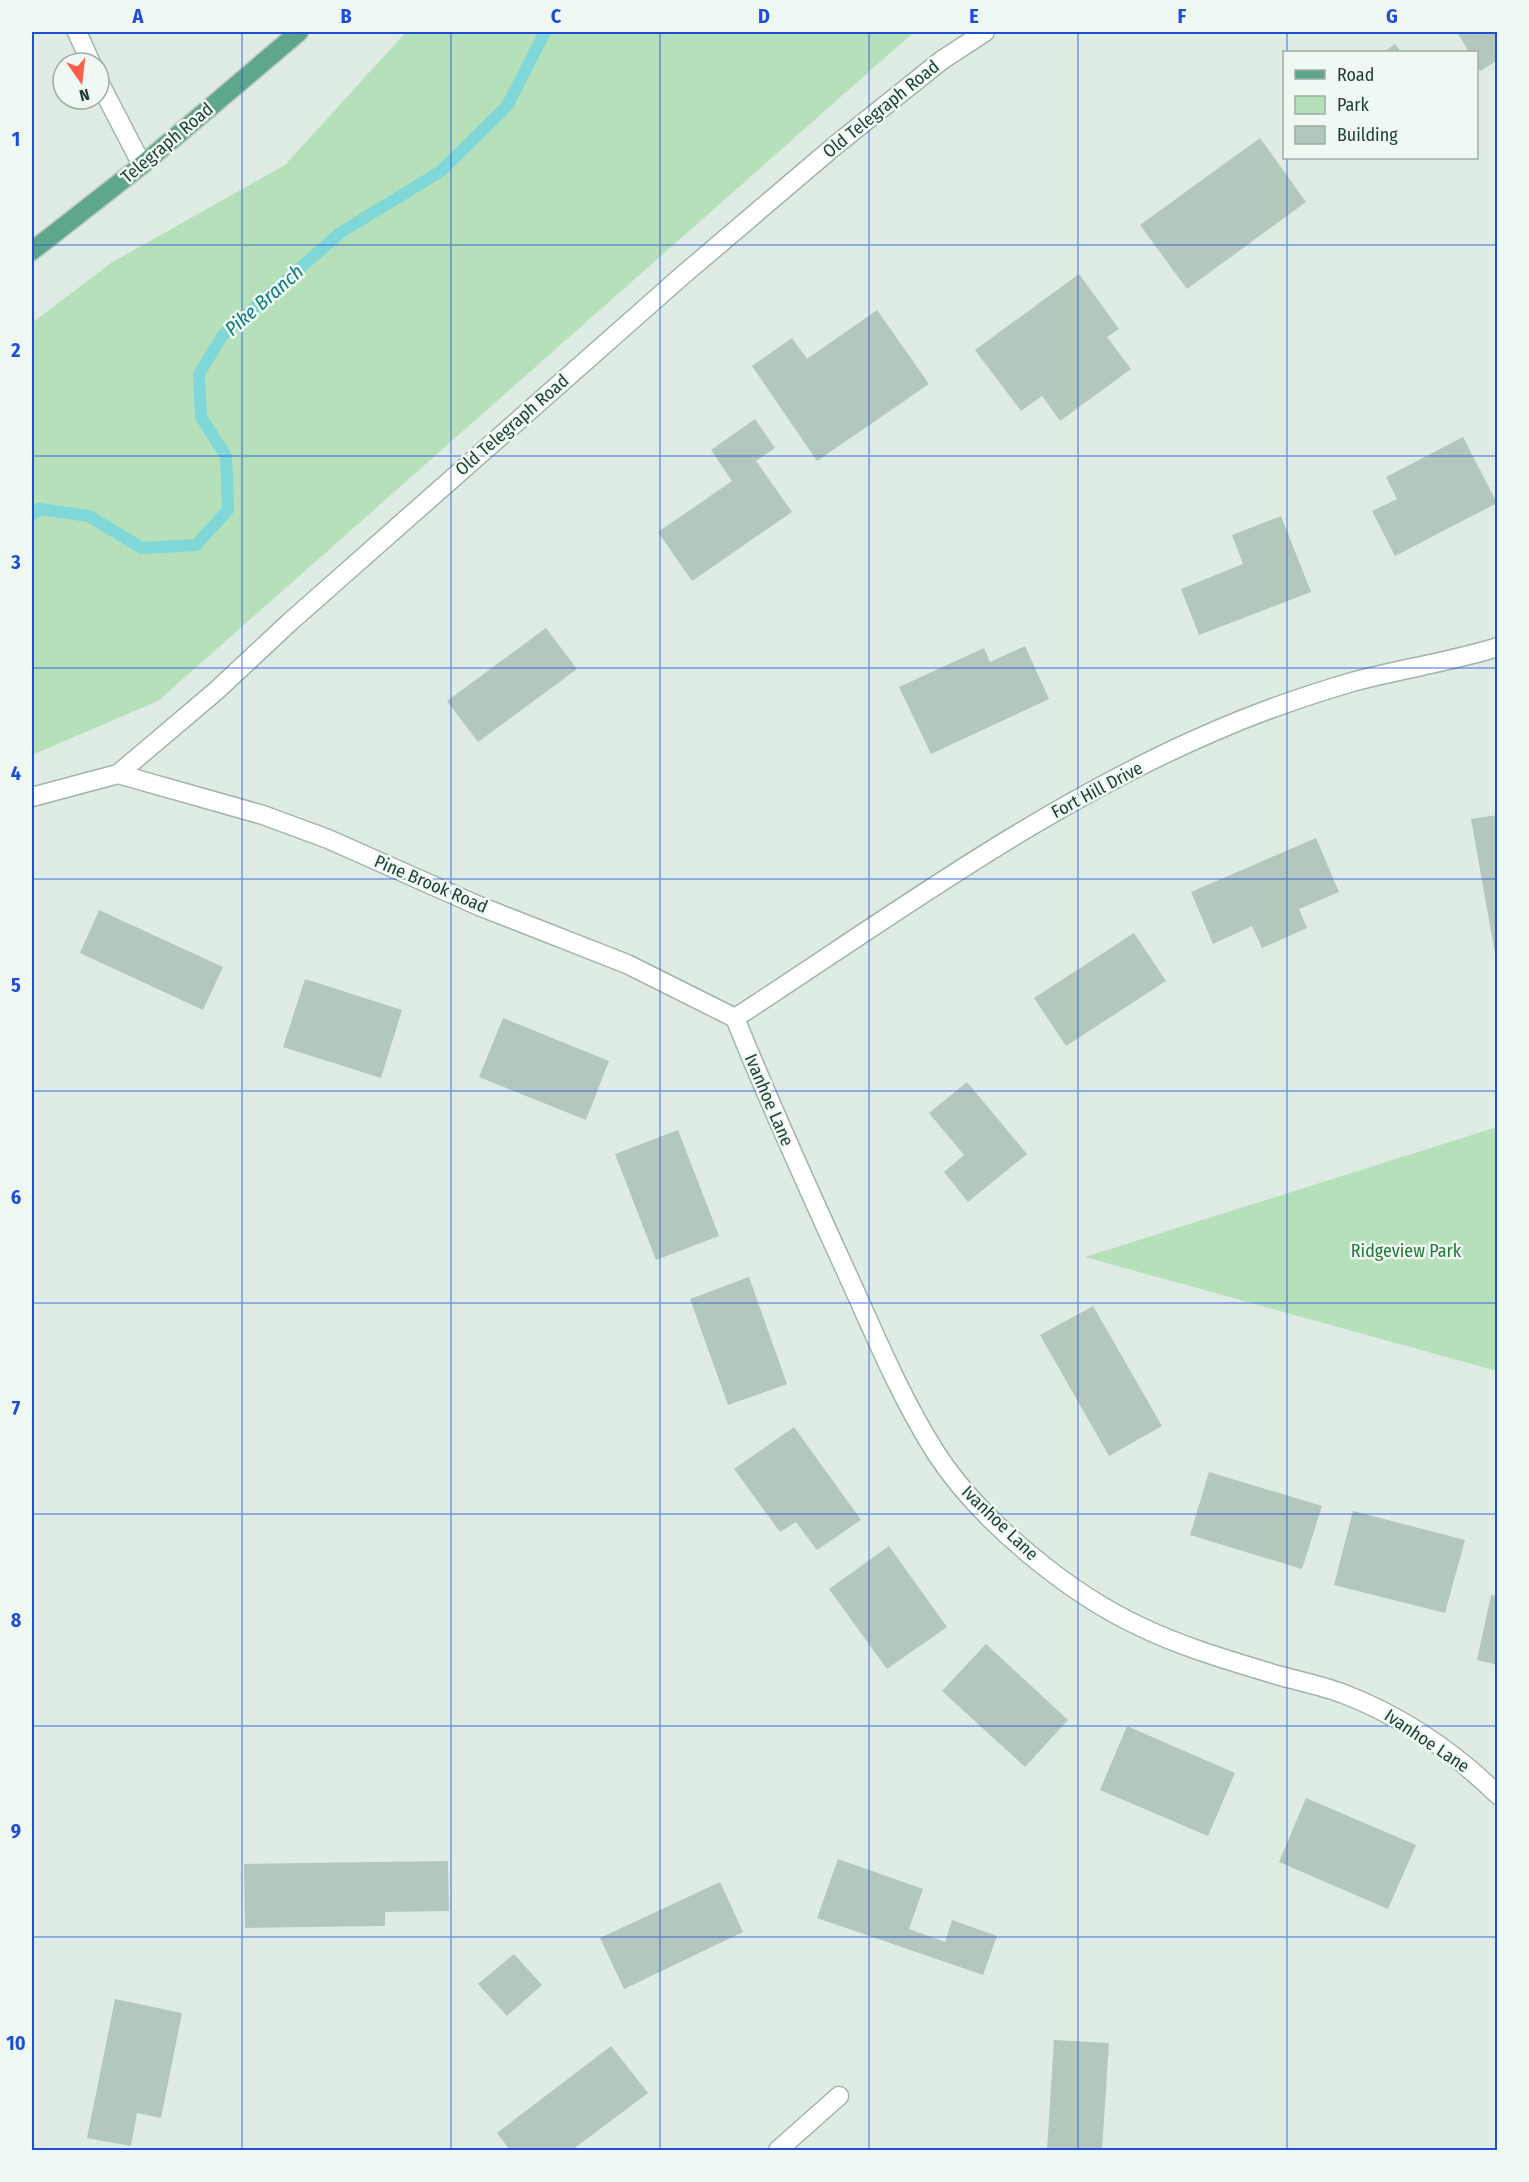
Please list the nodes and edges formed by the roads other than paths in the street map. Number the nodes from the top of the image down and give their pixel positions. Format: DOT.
graph roads {
  1 [pos="77,32"];
  2 [pos="299,32"];
  3 [pos="985,32"];
  4 [pos="86,51"];
  5 [pos="111,105"];
  6 [pos="142,165"];
  7 [pos="32,251"];
  8 [pos="1497,647"];
  9 [pos="118,774"];
  10 [pos="32,797"];
  11 [pos="735,1018"];
  12 [pos="1497,1794"];
  13 [pos="839,2096"];
  14 [pos="778,2151"];
  1 -- 4 [label="street"];
  2 -- 6 [label="main road, Telegraph Road"];
  3 -- 9 [label="street, Old Telegraph Road"];
  5 -- 6 [label="street"];
  6 -- 7 [label="main road, Telegraph Road"];
  8 -- 11 [label="street, Fort Hill Drive"];
  9 -- 10 [label="street, Old Telegraph Road"];
  9 -- 11 [label="street, Pine Brook Road"];
  11 -- 12 [label="street, Ivanhoe Lane"];
  13 -- 14 [label="street"];
}
